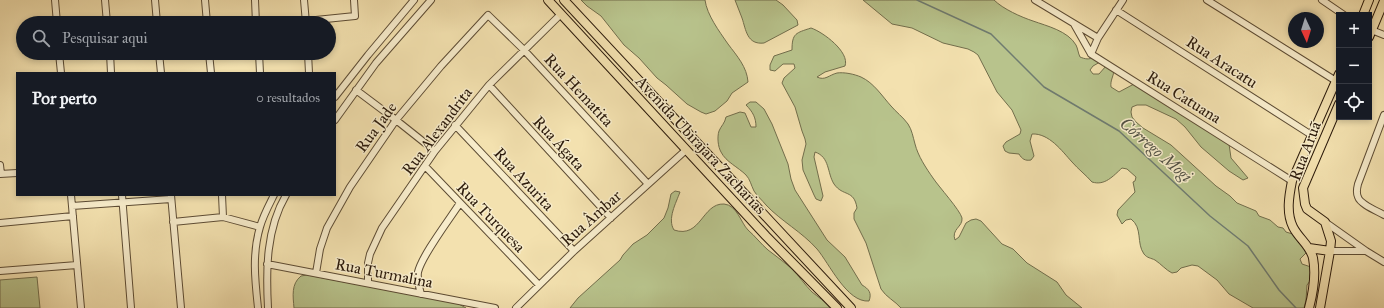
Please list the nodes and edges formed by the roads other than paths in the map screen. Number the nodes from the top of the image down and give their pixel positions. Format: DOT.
graph roads {
  1 [pos="55,0"];
  2 [pos="105,0"];
  3 [pos="155,0"];
  4 [pos="205,0"];
  5 [pos="255,0"];
  6 [pos="304,0"];
  7 [pos="354,0"];
  8 [pos="414,0"];
  9 [pos="431,0"];
  10 [pos="548,0"];
  11 [pos="564,0"];
  12 [pos="1035,0"];
  13 [pos="1123,0"];
  14 [pos="1207,0"];
  15 [pos="1322,0"];
  16 [pos="1369,0"];
  17 [pos="1384,1"];
  18 [pos="1044,2"];
  19 [pos="1116,10"];
  20 [pos="1340,12"];
  21 [pos="1364,12"];
  22 [pos="561,14"];
  23 [pos="488,15"];
  24 [pos="56,16"];
  25 [pos="106,16"];
  26 [pos="156,16"];
  27 [pos="206,16"];
  28 [pos="256,16"];
  29 [pos="305,16"];
  30 [pos="336,18"];
  31 [pos="1074,24"];
  32 [pos="1372,28"];
  33 [pos="1372,32"];
  34 [pos="1384,35"];
  35 [pos="1098,38"];
  36 [pos="524,50"];
  37 [pos="371,51"];
  38 [pos="1091,54"];
  39 [pos="379,59"];
  40 [pos="60,60"];
  41 [pos="110,60"];
  42 [pos="160,60"];
  43 [pos="210,60"];
  44 [pos="259,60"];
  45 [pos="308,60"];
  46 [pos="61,72"];
  47 [pos="111,72"];
  48 [pos="161,72"];
  49 [pos="211,72"];
  50 [pos="260,72"];
  51 [pos="309,72"];
  52 [pos="1336,76"];
  53 [pos="1336,79"];
  54 [pos="336,84"];
  55 [pos="488,85"];
  56 [pos="342,87"];
  57 [pos="356,90"];
  58 [pos="336,96"];
  59 [pos="1324,109"];
  60 [pos="1335,113"];
  61 [pos="1384,115"];
  62 [pos="336,119"];
  63 [pos="396,120"];
  64 [pos="456,125"];
  65 [pos="1313,136"];
  66 [pos="686,150"];
  67 [pos="435,151"];
  68 [pos="0,165"];
  69 [pos="426,166"];
  70 [pos="16,173"];
  71 [pos="0,174"];
  72 [pos="1292,181"];
  73 [pos="648,184"];
  74 [pos="71,196"];
  75 [pos="122,196"];
  76 [pos="222,196"];
  77 [pos="274,196"];
  78 [pos="285,196"];
  79 [pos="171,197"];
  80 [pos="122,202"];
  81 [pos="460,203"];
  82 [pos="72,206"];
  83 [pos="1384,215"];
  84 [pos="73,216"];
  85 [pos="224,218"];
  86 [pos="611,218"];
  87 [pos="173,222"];
  88 [pos="1325,222"];
  89 [pos="0,223"];
  90 [pos="260,227"];
  91 [pos="1309,248"];
  92 [pos="574,251"];
  93 [pos="1330,251"];
  94 [pos="1366,251"];
  95 [pos="1384,262"];
  96 [pos="267,264"];
  97 [pos="77,265"];
  98 [pos="0,271"];
  99 [pos="316,273"];
  100 [pos="368,283"];
  101 [pos="539,285"];
  102 [pos="421,294"];
  103 [pos="81,308"];
  104 [pos="131,308"];
  105 [pos="181,308"];
  106 [pos="258,308"];
  107 [pos="268,308"];
  108 [pos="495,308"];
  109 [pos="516,308"];
  110 [pos="836,308"];
  111 [pos="851,308"];
  112 [pos="1309,308"];
  113 [pos="1320,308"];
  1 -- 24 [label="street"];
  2 -- 25 [label="street"];
  3 -- 26 [label="street"];
  4 -- 27 [label="street"];
  5 -- 28 [label="street"];
  6 -- 29 [label="street"];
  7 -- 30 [label="street"];
  8 -- 37 [label="street"];
  9 -- 39 [label="street"];
  10 -- 22 [label="main road, Avenida Ubirajara Zacharias"];
  11 -- 111 [label="main road, Avenida Ubirajara Zacharias"];
  12 -- 18 [label="street"];
  13 -- 19 [label="street"];
  14 -- 52 [label="street"];
  15 -- 20 [label="street"];
  16 -- 21 [label="main road"];
  17 -- 32 [label="main road"];
  18 -- 31 [label="street"];
  19 -- 35 [label="street"];
  19 -- 65 [label="street, Rua Aracatu"];
  22 -- 36 [label="street, Rua Alexandrita"];
  22 -- 66 [label="main road, Avenida Ubirajara Zacharias"];
  23 -- 36 [label="street, Rua Hematita"];
  23 -- 63 [label="street, Rua Jade"];
  31 -- 35 [label="street"];
  31 -- 38 [label="street, Rua Catuana"];
  33 -- 34 [label="street"];
  35 -- 38 [label="street"];
  36 -- 55 [label="street, Rua Alexandrita"];
  36 -- 73 [label="street, Rua Hematita"];
  37 -- 39 [label="street"];
  37 -- 56 [label="street"];
  38 -- 72 [label="street, Rua Catuana"];
  39 -- 57 [label="street"];
  40 -- 46 [label="street"];
  41 -- 47 [label="street"];
  42 -- 48 [label="street"];
  43 -- 49 [label="street"];
  44 -- 50 [label="street"];
  45 -- 51 [label="street"];
  53 -- 59 [label="main road, Rua Aruã"];
  54 -- 56 [label="street"];
  55 -- 64 [label="street, Rua Alexandrita"];
  55 -- 86 [label="street, Rua Ágata"];
  56 -- 58 [label="street"];
  57 -- 62 [label="street"];
  57 -- 63 [label="street"];
  59 -- 60 [label="main road"];
  59 -- 65 [label="main road, Rua Aruã"];
  60 -- 88 [label="main road, Rua Aruã"];
  61 -- 83 [label="street"];
  63 -- 67 [label="street"];
  63 -- 99 [label="street, Rua Jade"];
  64 -- 67 [label="street, Rua Alexandrita"];
  64 -- 92 [label="street, Rua Azurita"];
  65 -- 72 [label="main road, Rua Aruã"];
  66 -- 73 [label="street, Rua Âmbar"];
  66 -- 110 [label="main road, Avenida Ubirajara Zacharias"];
  67 -- 69 [label="street, Rua Alexandrita"];
  68 -- 71 [label="street"];
  69 -- 81 [label="street, Rua Turquesa"];
  69 -- 100 [label="street, Rua Alexandrita"];
  70 -- 71 [label="street"];
  72 -- 91 [label="main road, Rua Aruã"];
  73 -- 86 [label="street, Rua Âmbar"];
  74 -- 82 [label="street"];
  75 -- 80 [label="street"];
  76 -- 85 [label="street"];
  77 -- 90 [label="street"];
  78 -- 96 [label="street"];
  79 -- 80 [label="street"];
  79 -- 87 [label="street"];
  80 -- 82 [label="street"];
  80 -- 104 [label="street"];
  81 -- 101 [label="street, Rua Turquesa"];
  81 -- 102 [label="street"];
  82 -- 84 [label="street"];
  84 -- 89 [label="street"];
  84 -- 97 [label="street"];
  85 -- 87 [label="street"];
  85 -- 90 [label="street"];
  86 -- 92 [label="street, Rua Âmbar"];
  87 -- 105 [label="street"];
  88 -- 93 [label="main road"];
  88 -- 94 [label="street, Rua Aruã"];
  90 -- 106 [label="street"];
  91 -- 93 [label="main road"];
  91 -- 112 [label="main road"];
  92 -- 101 [label="street, Rua Âmbar"];
  93 -- 94 [label="street"];
  93 -- 113 [label="main road"];
  94 -- 95 [label="street, Rua Aruã"];
  96 -- 99 [label="street, Rua Turmalina"];
  96 -- 107 [label="street"];
  97 -- 98 [label="street"];
  97 -- 103 [label="street"];
  99 -- 100 [label="street, Rua Turmalina"];
  100 -- 102 [label="street, Rua Turmalina"];
  101 -- 109 [label="street, Rua Âmbar"];
  102 -- 108 [label="street, Rua Turmalina"];
}
